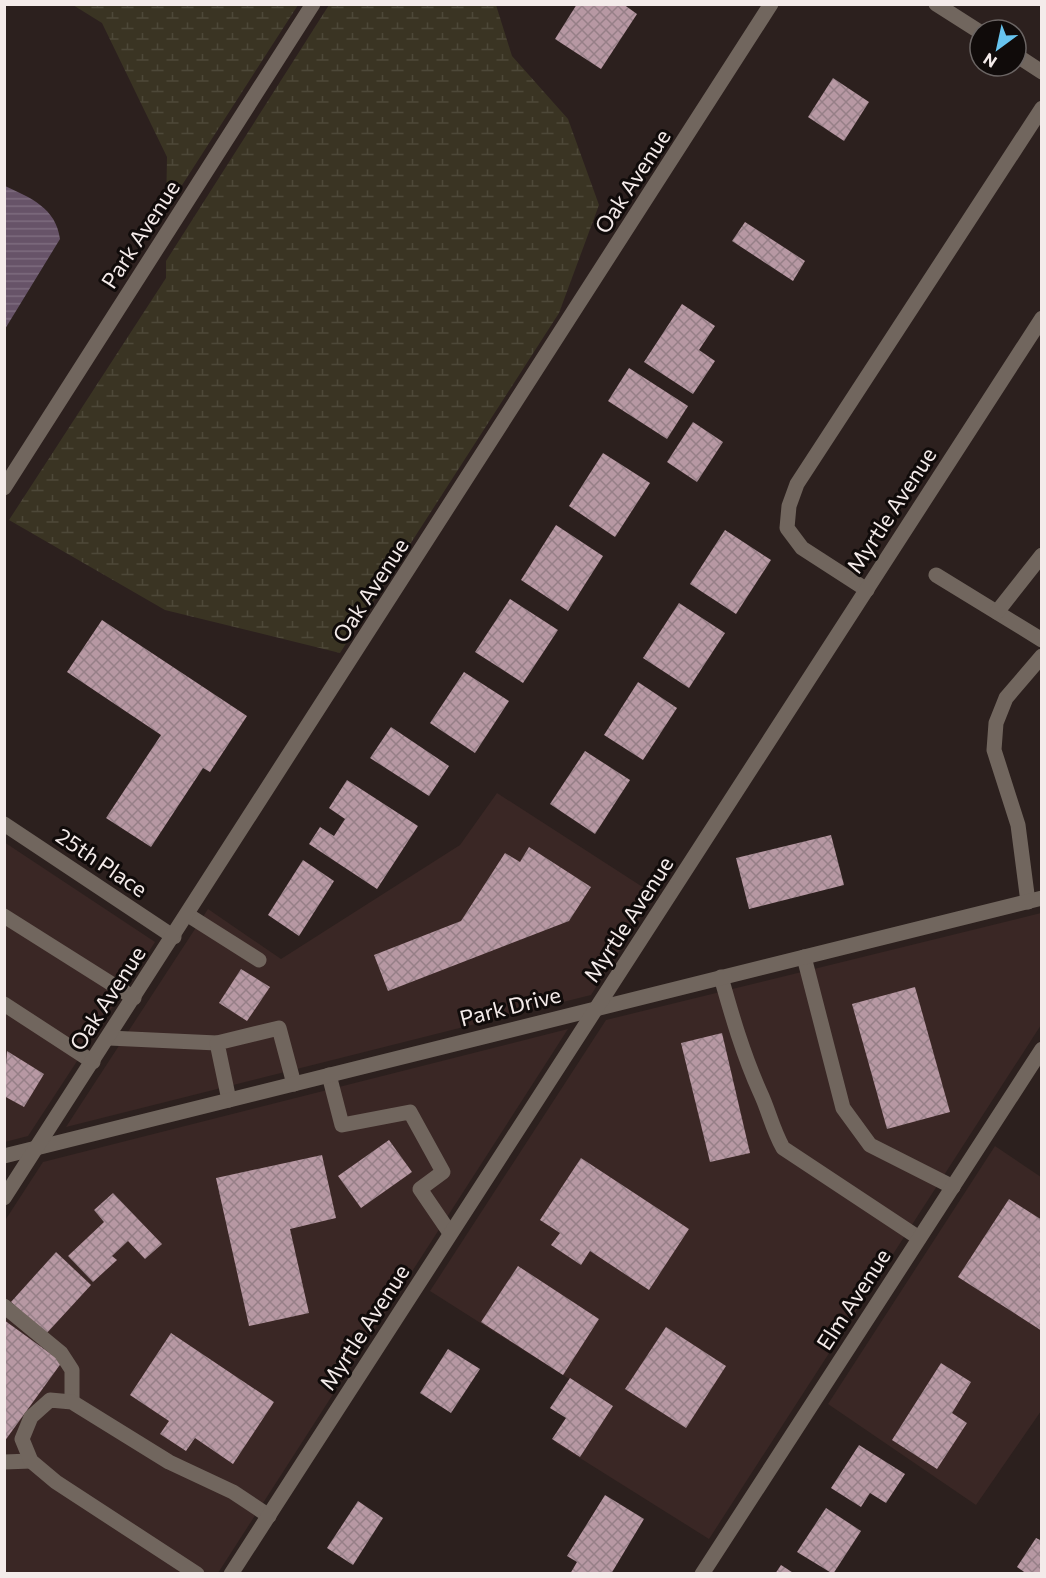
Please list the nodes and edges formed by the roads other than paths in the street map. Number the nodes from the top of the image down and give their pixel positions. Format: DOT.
graph roads {
  1 [pos="313,4"];
  2 [pos="771,4"];
  3 [pos="936,4"];
  4 [pos="968,24"];
  5 [pos="1028,64"];
  6 [pos="1041,72"];
  7 [pos="1041,108"];
  8 [pos="1041,318"];
  9 [pos="4,488"];
  10 [pos="1041,555"];
  11 [pos="936,575"];
  12 [pos="867,590"];
  13 [pos="997,612"];
  14 [pos="1041,640"];
  15 [pos="1041,656"];
  16 [pos="7,831"];
  17 [pos="1034,900"];
  18 [pos="188,915"];
  19 [pos="4,916"];
  20 [pos="174,937"];
  21 [pos="804,957"];
  22 [pos="259,960"];
  23 [pos="721,977"];
  24 [pos="134,998"];
  25 [pos="4,1004"];
  26 [pos="599,1007"];
  27 [pos="109,1038"];
  28 [pos="217,1043"];
  29 [pos="1041,1049"];
  30 [pos="93,1062"];
  31 [pos="329,1075"];
  32 [pos="294,1084"];
  33 [pos="229,1100"];
  34 [pos="35,1149"];
  35 [pos="4,1156"];
  36 [pos="952,1187"];
  37 [pos="4,1198"];
  38 [pos="450,1233"];
  39 [pos="919,1238"];
  40 [pos="4,1306"];
  41 [pos="72,1402"];
  42 [pos="30,1461"];
  43 [pos="4,1462"];
  44 [pos="269,1516"];
  45 [pos="197,1574"];
  46 [pos="231,1574"];
  47 [pos="702,1574"];
  1 -- 9 [label="street, Park Avenue"];
  2 -- 18 [label="street, Oak Avenue"];
  3 -- 4 [label="street"];
  5 -- 6 [label="street"];
  7 -- 12 [label="street"];
  8 -- 12 [label="street, Myrtle Avenue"];
  10 -- 13 [label="street"];
  11 -- 13 [label="street"];
  12 -- 26 [label="street, Myrtle Avenue"];
  13 -- 14 [label="street"];
  15 -- 17 [label="street, Park Drive"];
  16 -- 20 [label="street, 25th Place"];
  17 -- 21 [label="street, Park Drive"];
  18 -- 20 [label="street, Oak Avenue"];
  18 -- 22 [label="street"];
  19 -- 24 [label="street"];
  20 -- 24 [label="street, Oak Avenue"];
  21 -- 23 [label="street, Park Drive"];
  21 -- 36 [label="street"];
  23 -- 26 [label="street, Park Drive"];
  23 -- 39 [label="street"];
  24 -- 27 [label="street, Oak Avenue"];
  25 -- 30 [label="street"];
  26 -- 31 [label="street, Park Drive"];
  26 -- 38 [label="street, Myrtle Avenue"];
  27 -- 28 [label="street"];
  27 -- 30 [label="street, Oak Avenue"];
  28 -- 32 [label="street"];
  28 -- 33 [label="street"];
  29 -- 36 [label="street, Elm Avenue"];
  30 -- 34 [label="street, Oak Avenue"];
  31 -- 32 [label="street, Park Drive"];
  31 -- 38 [label="street"];
  32 -- 33 [label="street, Park Drive"];
  33 -- 34 [label="street, Park Drive"];
  34 -- 35 [label="street, Park Drive"];
  34 -- 37 [label="street, Oak Avenue"];
  36 -- 39 [label="street, Elm Avenue"];
  38 -- 44 [label="street, Myrtle Avenue"];
  39 -- 47 [label="street, Elm Avenue"];
  40 -- 41 [label="street"];
  41 -- 42 [label="street"];
  41 -- 44 [label="street"];
  42 -- 43 [label="street"];
  42 -- 45 [label="street"];
  44 -- 46 [label="street, Myrtle Avenue"];
}
